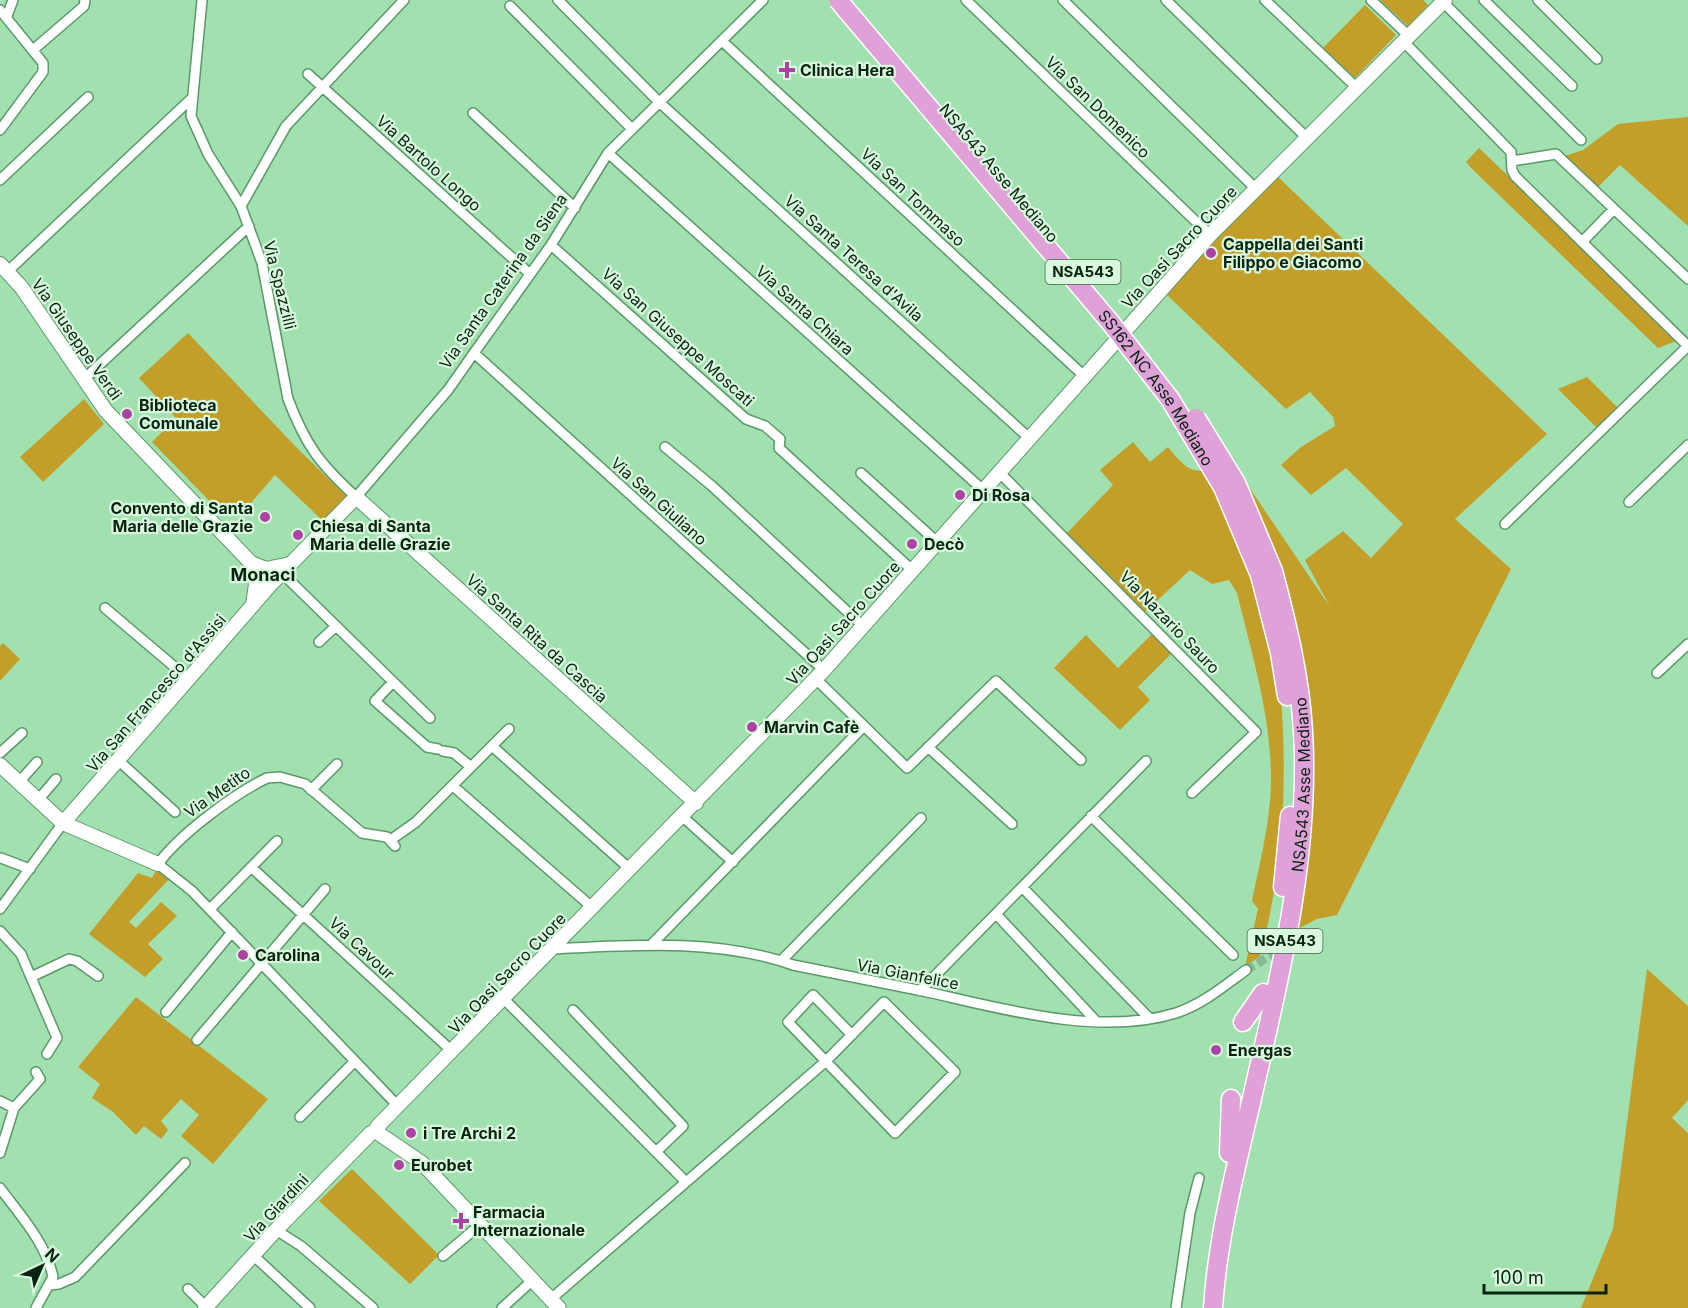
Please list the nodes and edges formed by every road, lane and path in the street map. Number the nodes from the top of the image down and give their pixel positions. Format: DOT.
graph roads {
  1 [pos="13,0"];
  2 [pos="85,0"];
  3 [pos="202,0"];
  4 [pos="404,0"];
  5 [pos="558,0"];
  6 [pos="763,0"];
  7 [pos="838,0"];
  8 [pos="853,0"];
  9 [pos="966,0"];
  10 [pos="1063,0"];
  11 [pos="1166,0"];
  12 [pos="1266,0"];
  13 [pos="1371,0"];
  14 [pos="1484,0"];
  15 [pos="1538,0"];
  16 [pos="1444,1"];
  17 [pos="510,6"];
  18 [pos="4,13"];
  19 [pos="1406,39"];
  20 [pos="722,41"];
  21 [pos="33,50"];
  22 [pos="1597,59"];
  23 [pos="308,74"];
  24 [pos="1572,86"];
  25 [pos="323,88"];
  26 [pos="1357,88"];
  27 [pos="88,97"];
  28 [pos="193,97"];
  29 [pos="659,102"];
  30 [pos="473,113"];
  31 [pos="632,129"];
  32 [pos="0,130"];
  33 [pos="1307,138"];
  34 [pos="1581,140"];
  35 [pos="608,153"];
  36 [pos="1512,161"];
  37 [pos="0,180"];
  38 [pos="1256,189"];
  39 [pos="241,206"];
  40 [pos="575,208"];
  41 [pos="1614,209"];
  42 [pos="249,226"];
  43 [pos="1210,235"];
  44 [pos="1582,242"];
  45 [pos="551,245"];
  46 [pos="4,268"];
  47 [pos="530,273"];
  48 [pos="1688,279"];
  49 [pos="1688,346"];
  50 [pos="474,354"];
  51 [pos="1083,375"];
  52 [pos="83,380"];
  53 [pos="1029,437"];
  54 [pos="1688,444"];
  55 [pos="665,447"];
  56 [pos="998,471"];
  57 [pos="861,473"];
  58 [pos="982,489"];
  59 [pos="356,497"];
  60 [pos="1629,502"];
  61 [pos="1505,525"];
  62 [pos="937,542"];
  63 [pos="255,568"];
  64 [pos="912,570"];
  65 [pos="281,573"];
  66 [pos="1267,573"];
  67 [pos="253,606"];
  68 [pos="105,608"];
  69 [pos="336,626"];
  70 [pos="864,627"];
  71 [pos="319,642"];
  72 [pos="1688,644"];
  73 [pos="1657,673"];
  74 [pos="820,675"];
  75 [pos="190,680"];
  76 [pos="393,682"];
  77 [pos="430,718"];
  78 [pos="864,726"];
  79 [pos="509,729"];
  80 [pos="22,733"];
  81 [pos="492,746"];
  82 [pos="928,747"];
  83 [pos="0,753"];
  84 [pos="1081,760"];
  85 [pos="119,761"];
  86 [pos="1146,761"];
  87 [pos="37,762"];
  88 [pos="337,764"];
  89 [pos="0,765"];
  90 [pos="471,767"];
  91 [pos="56,778"];
  92 [pos="19,782"];
  93 [pos="453,786"];
  94 [pos="312,789"];
  95 [pos="1192,793"];
  96 [pos="38,800"];
  97 [pos="696,803"];
  98 [pos="175,812"];
  99 [pos="1091,816"];
  100 [pos="683,817"];
  101 [pos="921,818"];
  102 [pos="63,823"];
  103 [pos="1012,825"];
  104 [pos="277,841"];
  105 [pos="1,858"];
  106 [pos="733,862"];
  107 [pos="158,864"];
  108 [pos="251,867"];
  109 [pos="30,869"];
  110 [pos="631,870"];
  111 [pos="1022,887"];
  112 [pos="325,889"];
  113 [pos="593,908"];
  114 [pos="0,909"];
  115 [pos="210,909"];
  116 [pos="302,914"];
  117 [pos="996,914"];
  118 [pos="0,931"];
  119 [pos="232,932"];
  120 [pos="652,944"];
  121 [pos="553,949"];
  122 [pos="1233,955"];
  123 [pos="781,961"];
  124 [pos="261,962"];
  125 [pos="1246,970"];
  126 [pos="98,976"];
  127 [pos="31,977"];
  128 [pos="920,991"];
  129 [pos="1263,993"];
  130 [pos="504,999"];
  131 [pos="573,1010"];
  132 [pos="165,1012"];
  133 [pos="1149,1018"];
  134 [pos="1096,1021"];
  135 [pos="1243,1022"];
  136 [pos="852,1035"];
  137 [pos="197,1040"];
  138 [pos="453,1052"];
  139 [pos="46,1054"];
  140 [pos="355,1061"];
  141 [pos="825,1062"];
  142 [pos="36,1072"];
  143 [pos="1231,1099"];
  144 [pos="0,1101"];
  145 [pos="398,1106"];
  146 [pos="14,1108"];
  147 [pos="300,1117"];
  148 [pos="376,1131"];
  149 [pos="656,1152"];
  150 [pos="0,1153"];
  151 [pos="1229,1153"];
  152 [pos="186,1163"];
  153 [pos="1199,1178"];
  154 [pos="686,1182"];
  155 [pos="0,1188"];
  156 [pos="481,1224"];
  157 [pos="276,1230"];
  158 [pos="254,1256"];
  159 [pos="443,1256"];
  160 [pos="534,1279"];
  161 [pos="50,1285"];
  162 [pos="188,1289"];
  163 [pos="556,1303"];
  164 [pos="36,1308"];
  165 [pos="206,1308"];
  166 [pos="310,1308"];
  167 [pos="373,1308"];
  168 [pos="501,1308"];
  169 [pos="1176,1308"];
  170 [pos="1204,1308"];
  171 [pos="1214,1308"];
  1 -- 18 [label="street"];
  2 -- 21 [label="street"];
  3 -- 28 [label="street, Via Spazzilli"];
  4 -- 25 [label="street"];
  5 -- 29 [label="street, Via Santa Teresa d'Avila"];
  6 -- 20 [label="street, Via Santa Caterina da Siena"];
  7 -- 66 [label="highway, SS162 NC Asse Mediano, bridge"];
  8 -- 66 [label="highway, NSA543 Asse Mediano / NSA543, bridge"];
  9 -- 43 [label="street, Via San Domenico"];
  10 -- 38 [label="street"];
  11 -- 33 [label="street"];
  12 -- 26 [label="street"];
  13 -- 19 [label="street"];
  14 -- 24 [label="street"];
  15 -- 22 [label="street"];
  16 -- 19 [label="street, Via Oasi Sacro Cuore"];
  16 -- 34 [label="street"];
  17 -- 31 [label="street"];
  18 -- 21 [label="street"];
  19 -- 26 [label="street, Via Oasi Sacro Cuore"];
  19 -- 36 [label="street"];
  20 -- 29 [label="street, Via Santa Caterina da Siena"];
  20 -- 51 [label="street, Via San Tommaso"];
  21 -- 32 [label="street"];
  23 -- 25 [label="street, Via Bartolo Longo"];
  25 -- 39 [label="street"];
  25 -- 47 [label="street, Via Bartolo Longo"];
  26 -- 33 [label="street, Via Oasi Sacro Cuore"];
  27 -- 37 [label="street"];
  28 -- 39 [label="street, Via Spazzilli"];
  28 -- 46 [label="street"];
  29 -- 31 [label="street, Via Santa Caterina da Siena"];
  29 -- 53 [label="street, Via Santa Teresa d'Avila"];
  30 -- 40 [label="street"];
  31 -- 35 [label="street, Via Santa Caterina da Siena"];
  33 -- 38 [label="street, Via Oasi Sacro Cuore"];
  35 -- 40 [label="street, Via Santa Caterina da Siena"];
  35 -- 58 [label="street, Via Santa Chiara"];
  36 -- 41 [label="street"];
  36 -- 44 [label="street"];
  38 -- 43 [label="street, Via Oasi Sacro Cuore"];
  39 -- 42 [label="street, Via Spazzilli"];
  40 -- 45 [label="street, Via Santa Caterina da Siena"];
  41 -- 44 [label="street"];
  41 -- 48 [label="street"];
  42 -- 52 [label="street"];
  42 -- 59 [label="street, Via Spazzilli"];
  43 -- 51 [label="street, Via Oasi Sacro Cuore"];
  44 -- 49 [label="street"];
  45 -- 47 [label="street, Via Santa Caterina da Siena"];
  45 -- 64 [label="street, Via San Giuseppe Moscati"];
  46 -- 52 [label="street, Via Giuseppe Verdi"];
  47 -- 50 [label="street, Via Santa Caterina da Siena"];
  49 -- 61 [label="street"];
  50 -- 59 [label="street, Via Santa Caterina da Siena"];
  50 -- 74 [label="street, Via San Giuliano"];
  51 -- 53 [label="street, Via Oasi Sacro Cuore"];
  52 -- 63 [label="street, Via Giuseppe Verdi"];
  53 -- 56 [label="street, Via Oasi Sacro Cuore"];
  54 -- 60 [label="street"];
  55 -- 70 [label="street"];
  56 -- 58 [label="street, Via Oasi Sacro Cuore"];
  56 -- 95 [label="street, Via Nazario Sauro"];
  57 -- 62 [label="street"];
  58 -- 62 [label="street, Via Oasi Sacro Cuore"];
  59 -- 65 [label="street, Via Santa Caterina da Siena"];
  59 -- 97 [label="street, Via Santa Rita da Cascia"];
  62 -- 64 [label="street, Via Oasi Sacro Cuore"];
  63 -- 65 [label="street, Via Giuseppe Verdi"];
  63 -- 65 [label="street"];
  63 -- 67 [label="street"];
  64 -- 70 [label="street, Via Oasi Sacro Cuore"];
  65 -- 67 [label="street, Via San Francesco d'Assisi"];
  65 -- 69 [label="street"];
  66 -- 129 [label="highway, NSA543 Asse Mediano / NSA543"];
  66 -- 171 [label="highway, NSA543 Asse Mediano / NSA543"];
  67 -- 75 [label="street, Via San Francesco d'Assisi"];
  68 -- 75 [label="street"];
  69 -- 71 [label="street"];
  69 -- 76 [label="street"];
  70 -- 74 [label="street, Via Oasi Sacro Cuore"];
  72 -- 73 [label="street"];
  74 -- 78 [label="street, Via San Giuliano"];
  74 -- 97 [label="street, Via Oasi Sacro Cuore"];
  75 -- 85 [label="street, Via San Francesco d'Assisi"];
  76 -- 77 [label="street"];
  76 -- 90 [label="street"];
  78 -- 82 [label="street, Via San Giuliano"];
  78 -- 106 [label="street"];
  79 -- 81 [label="street, Via Metito"];
  80 -- 83 [label="street"];
  81 -- 90 [label="street, Via Metito"];
  81 -- 110 [label="street"];
  82 -- 84 [label="street"];
  82 -- 103 [label="street"];
  85 -- 98 [label="street"];
  85 -- 102 [label="street, Via San Francesco d'Assisi"];
  86 -- 99 [label="street"];
  87 -- 92 [label="street"];
  88 -- 94 [label="street"];
  89 -- 92 [label="street"];
  90 -- 93 [label="street, Via Metito"];
  91 -- 96 [label="street"];
  92 -- 96 [label="street"];
  93 -- 94 [label="street, Via Metito"];
  93 -- 113 [label="street"];
  94 -- 107 [label="street, Via Metito"];
  96 -- 102 [label="street"];
  97 -- 100 [label="street, Via Oasi Sacro Cuore"];
  99 -- 111 [label="street"];
  99 -- 122 [label="street"];
  100 -- 106 [label="street"];
  100 -- 110 [label="street, Via Oasi Sacro Cuore"];
  101 -- 123 [label="street"];
  102 -- 107 [label="street"];
  102 -- 109 [label="street"];
  104 -- 108 [label="street"];
  105 -- 109 [label="street"];
  106 -- 120 [label="street"];
  107 -- 115 [label="street"];
  108 -- 115 [label="street"];
  108 -- 116 [label="street, Via Cavour"];
  109 -- 114 [label="street"];
  110 -- 113 [label="street, Via Oasi Sacro Cuore"];
  111 -- 117 [label="street"];
  111 -- 133 [label="street"];
  112 -- 116 [label="street"];
  113 -- 121 [label="street, Via Oasi Sacro Cuore"];
  115 -- 119 [label="street"];
  116 -- 124 [label="street"];
  116 -- 138 [label="street, Via Cavour"];
  117 -- 128 [label="street"];
  117 -- 134 [label="street"];
  118 -- 127 [label="street"];
  119 -- 124 [label="street"];
  119 -- 132 [label="street"];
  120 -- 121 [label="street, Via Gianfelice"];
  120 -- 123 [label="street, Via Gianfelice"];
  121 -- 130 [label="street, Via Oasi Sacro Cuore"];
  123 -- 128 [label="street, Via Gianfelice"];
  124 -- 137 [label="street"];
  124 -- 140 [label="street"];
  125 -- 133 [label="street, Via Gianfelice"];
  126 -- 127 [label="street"];
  127 -- 139 [label="street"];
  128 -- 134 [label="street, Via Gianfelice"];
  129 -- 135 [label="highway"];
  129 -- 151 [label="highway, NSA543 Asse Mediano / NSA543"];
  130 -- 138 [label="street, Via Oasi Sacro Cuore"];
  130 -- 149 [label="street"];
  131 -- 149 [label="street"];
  133 -- 134 [label="street, Via Gianfelice"];
  136 -- 141 [label="street"];
  136 -- 141 [label="street"];
  136 -- 141 [label="street"];
  138 -- 145 [label="street, Via Oasi Sacro Cuore"];
  140 -- 145 [label="street"];
  140 -- 147 [label="street"];
  141 -- 154 [label="street"];
  142 -- 146 [label="street"];
  143 -- 151 [label="highway"];
  144 -- 146 [label="street"];
  145 -- 148 [label="street, Via Oasi Sacro Cuore"];
  146 -- 150 [label="street"];
  148 -- 156 [label="street"];
  148 -- 157 [label="street, Via Giardini"];
  149 -- 154 [label="street"];
  151 -- 170 [label="highway, NSA543 Asse Mediano / NSA543"];
  152 -- 161 [label="street"];
  153 -- 169 [label="street"];
  154 -- 163 [label="street"];
  155 -- 161 [label="street"];
  156 -- 159 [label="street"];
  156 -- 160 [label="street"];
  157 -- 158 [label="street, Via Giardini"];
  157 -- 167 [label="street"];
  158 -- 165 [label="street, Via Giardini"];
  158 -- 166 [label="street"];
  160 -- 163 [label="street"];
  160 -- 168 [label="street"];
  161 -- 164 [label="street"];
  162 -- 165 [label="street"];
}
